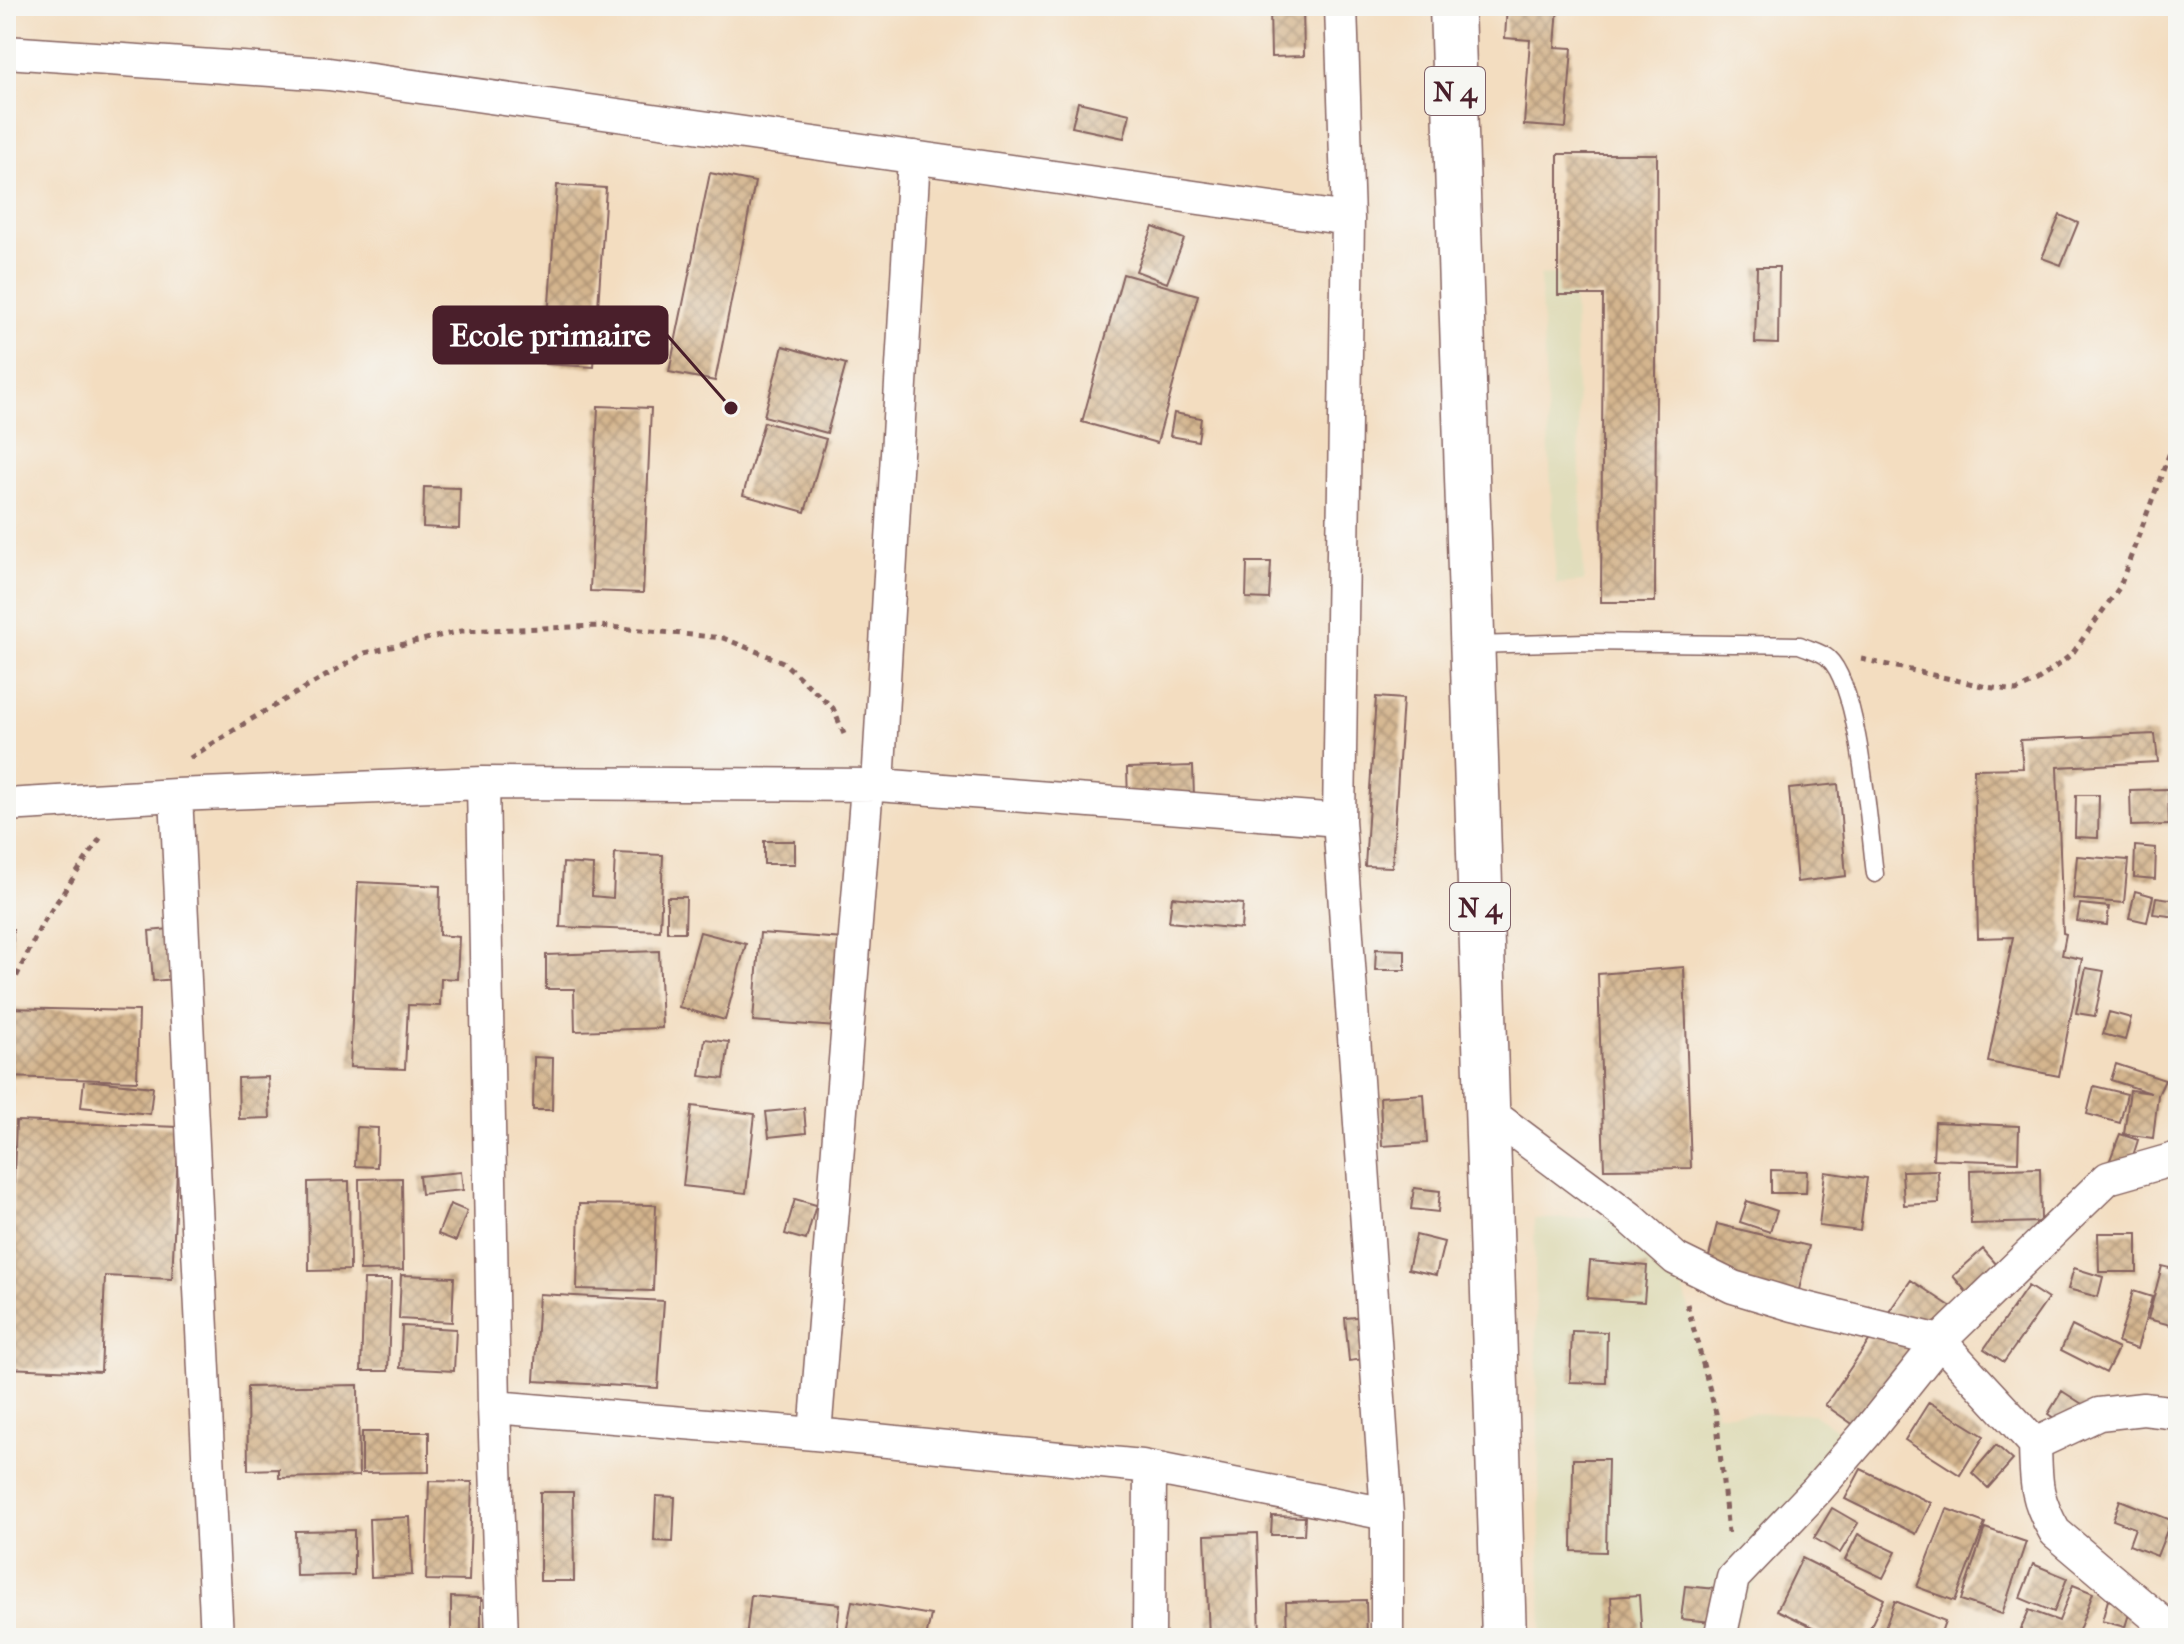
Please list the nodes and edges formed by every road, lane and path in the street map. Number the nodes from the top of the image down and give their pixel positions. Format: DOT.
graph roads {
  1 [pos="1341,6"];
  2 [pos="1452,6"];
  3 [pos="6,52"];
  4 [pos="914,157"];
  5 [pos="1348,219"];
  6 [pos="2178,431"];
  7 [pos="1472,645"];
  8 [pos="1800,645"];
  9 [pos="189,759"];
  10 [pos="483,783"];
  11 [pos="872,785"];
  12 [pos="176,795"];
  13 [pos="127,799"];
  14 [pos="6,805"];
  15 [pos="1339,820"];
  16 [pos="1875,874"];
  17 [pos="6,998"];
  18 [pos="1486,1110"];
  19 [pos="2178,1158"];
  20 [pos="1676,1259"];
  21 [pos="1940,1341"];
  22 [pos="494,1407"];
  23 [pos="2178,1413"];
  24 [pos="815,1434"];
  25 [pos="2035,1444"];
  26 [pos="1150,1468"];
  27 [pos="1387,1514"];
  28 [pos="1733,1578"];
  29 [pos="2178,1636"];
  30 [pos="217,1638"];
  31 [pos="502,1638"];
  32 [pos="1149,1638"];
  33 [pos="1387,1638"];
  34 [pos="1504,1638"];
  35 [pos="1720,1638"];
  1 -- 5 [label="street"];
  2 -- 7 [label="highway, N 4"];
  3 -- 4 [label="street"];
  4 -- 5 [label="street"];
  4 -- 11 [label="street"];
  5 -- 15 [label="street"];
  6 -- 8 [label="path"];
  7 -- 8 [label="lane"];
  7 -- 18 [label="highway, N 4"];
  8 -- 16 [label="lane"];
  9 -- 11 [label="path"];
  10 -- 11 [label="street"];
  10 -- 12 [label="street"];
  10 -- 22 [label="street"];
  11 -- 15 [label="street"];
  11 -- 24 [label="street"];
  12 -- 13 [label="street"];
  12 -- 30 [label="street"];
  13 -- 14 [label="street"];
  13 -- 17 [label="path"];
  15 -- 27 [label="street"];
  18 -- 20 [label="street"];
  18 -- 34 [label="highway, N 4"];
  19 -- 21 [label="street"];
  20 -- 21 [label="street"];
  20 -- 28 [label="path"];
  21 -- 25 [label="street"];
  21 -- 28 [label="street"];
  22 -- 24 [label="street"];
  22 -- 31 [label="street"];
  23 -- 25 [label="street"];
  24 -- 26 [label="street"];
  25 -- 29 [label="street"];
  26 -- 27 [label="street"];
  26 -- 32 [label="street"];
  27 -- 33 [label="street"];
  28 -- 35 [label="street"];
}
